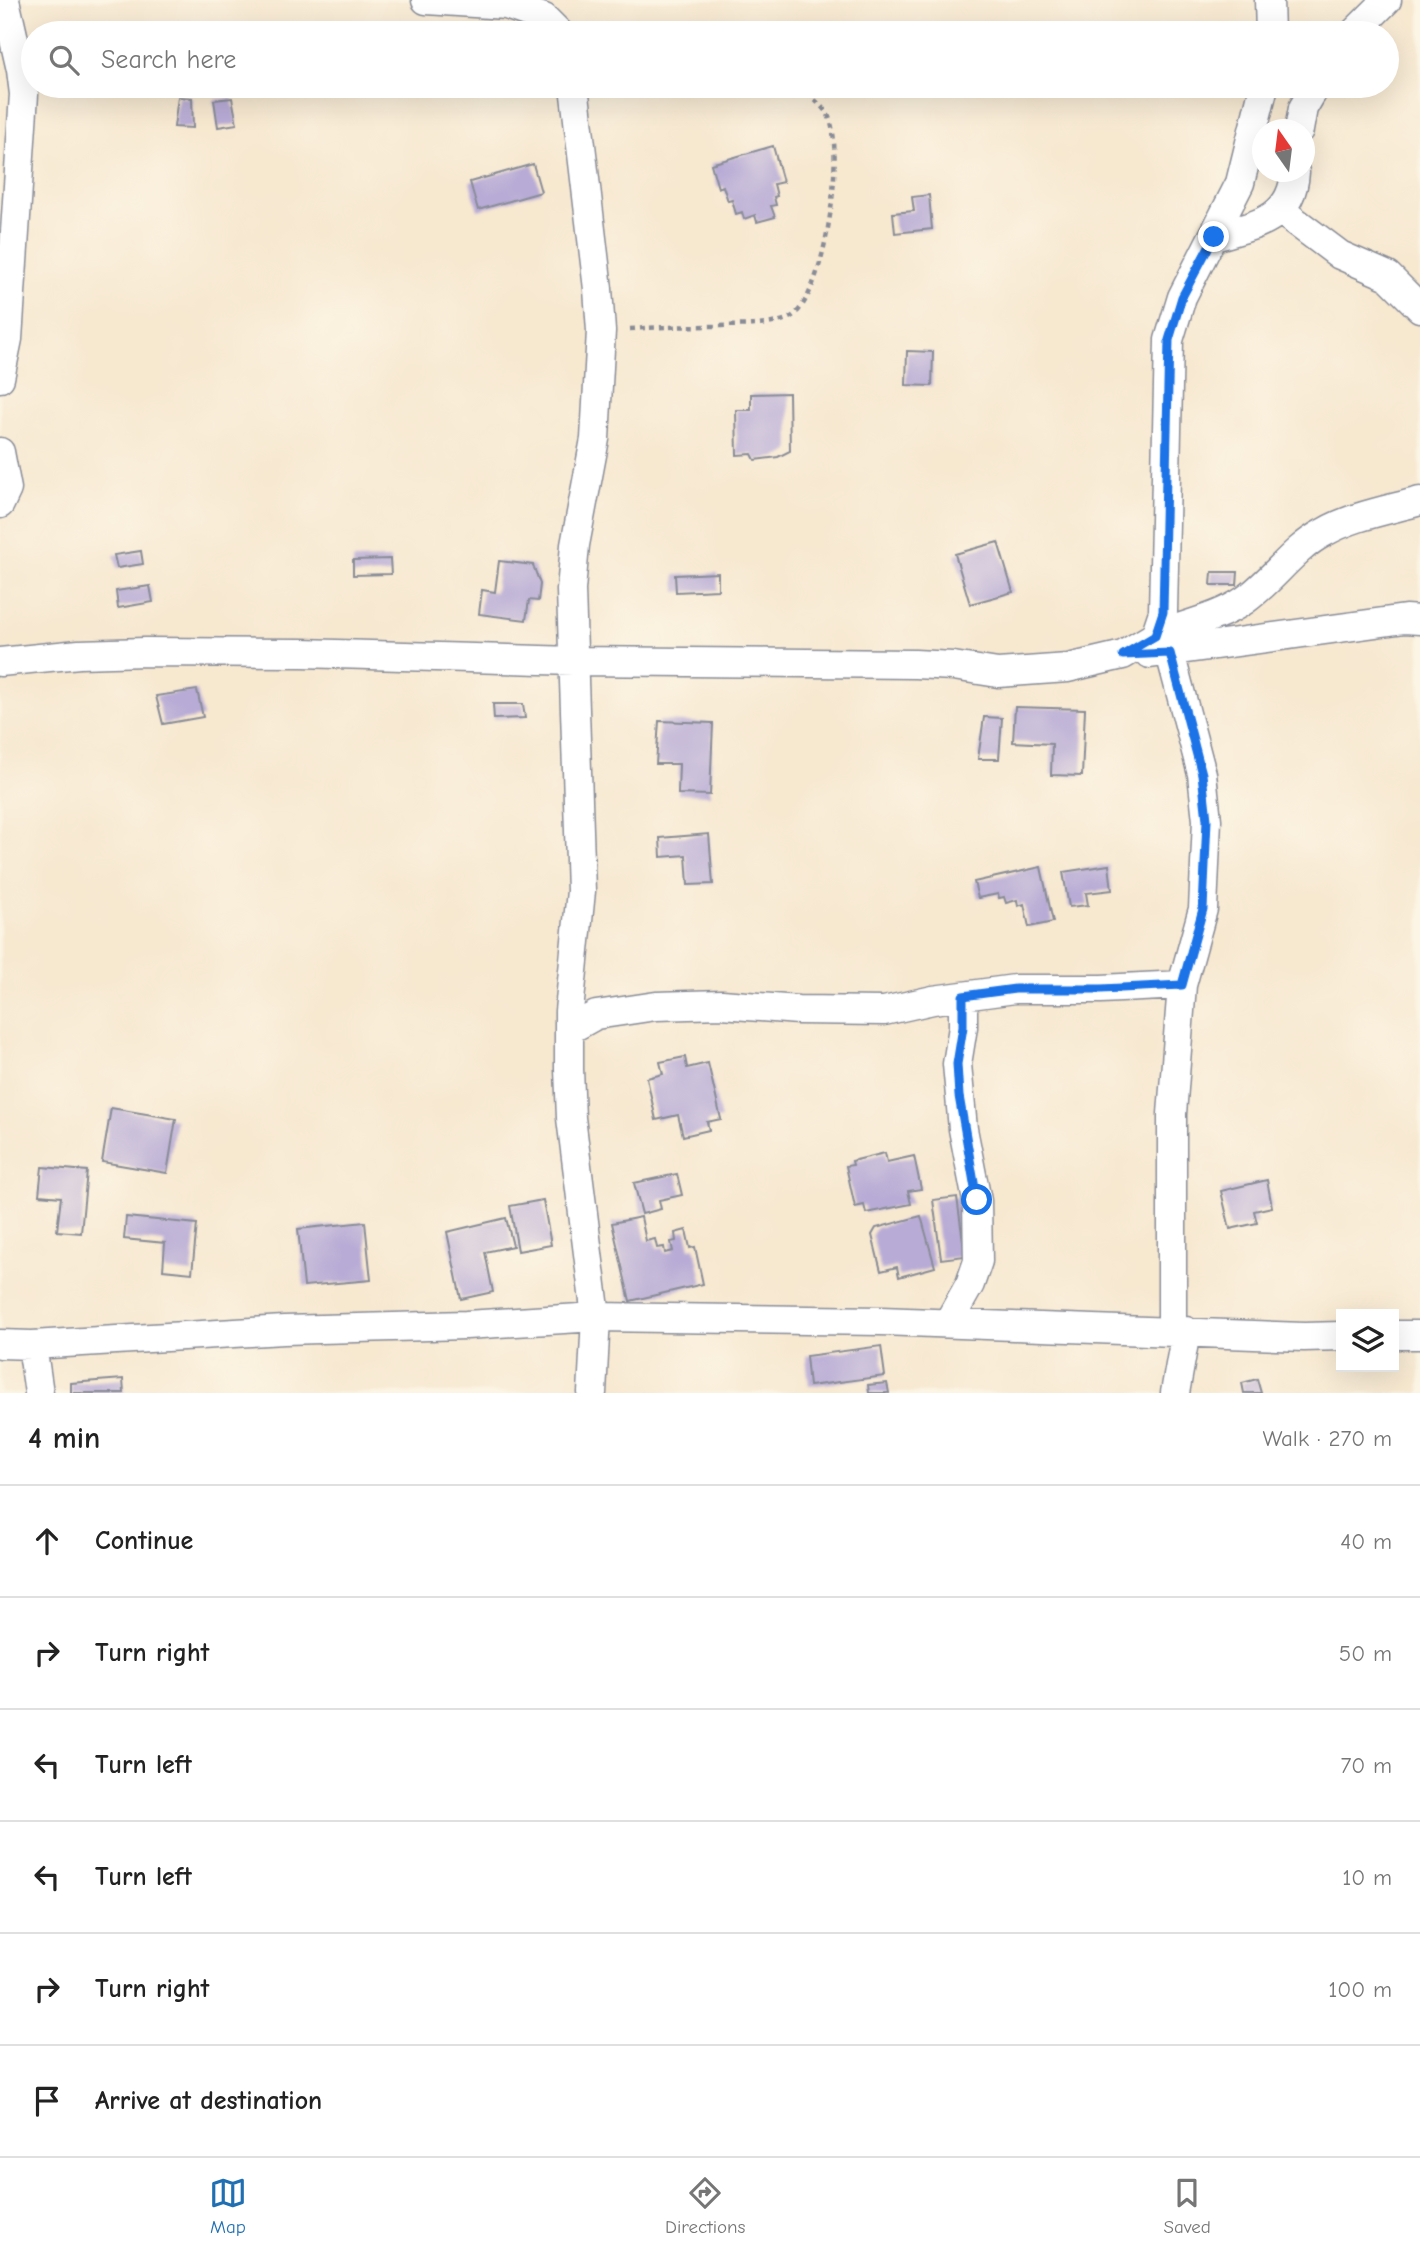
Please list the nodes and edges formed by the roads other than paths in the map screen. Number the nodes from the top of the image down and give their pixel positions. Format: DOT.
graph roads {
  1 [pos="5,0"];
  2 [pos="426,0"];
  3 [pos="1269,0"];
  4 [pos="1387,0"];
  5 [pos="547,21"];
  6 [pos="1270,21"];
  7 [pos="1366,21"];
  8 [pos="21,66"];
  9 [pos="21,73"];
  10 [pos="575,98"];
  11 [pos="1261,98"];
  12 [pos="1309,98"];
  13 [pos="12,100"];
  14 [pos="1302,119"];
  15 [pos="1295,182"];
  16 [pos="1280,209"];
  17 [pos="1214,237"];
  18 [pos="1420,307"];
  19 [pos="0,378"];
  20 [pos="0,452"];
  21 [pos="1420,501"];
  22 [pos="0,504"];
  23 [pos="1420,620"];
  24 [pos="1162,644"];
  25 [pos="573,661"];
  26 [pos="0,662"];
  27 [pos="1182,985"];
  28 [pos="963,996"];
  29 [pos="569,1030"];
  30 [pos="596,1317"];
  31 [pos="948,1324"];
  32 [pos="1179,1331"];
  33 [pos="1399,1335"];
  34 [pos="1420,1335"];
  35 [pos="1336,1336"];
  36 [pos="0,1344"];
  37 [pos="32,1345"];
  38 [pos="38,1393"];
  39 [pos="592,1393"];
  40 [pos="1175,1393"];
  1 -- 8 [label="street"];
  2 -- 5 [label="street"];
  3 -- 6 [label="street"];
  4 -- 7 [label="street"];
  9 -- 13 [label="street"];
  10 -- 25 [label="street"];
  11 -- 17 [label="street"];
  12 -- 14 [label="street"];
  13 -- 19 [label="street"];
  15 -- 16 [label="street"];
  16 -- 17 [label="street"];
  16 -- 18 [label="street"];
  17 -- 24 [label="street"];
  20 -- 22 [label="street"];
  21 -- 24 [label="street"];
  23 -- 24 [label="street"];
  24 -- 25 [label="street"];
  24 -- 27 [label="street"];
  25 -- 26 [label="street"];
  25 -- 29 [label="street"];
  27 -- 28 [label="street"];
  27 -- 32 [label="street"];
  28 -- 29 [label="street"];
  28 -- 31 [label="street"];
  29 -- 30 [label="street"];
  30 -- 31 [label="street"];
  30 -- 37 [label="street"];
  30 -- 39 [label="street"];
  31 -- 32 [label="street"];
  32 -- 35 [label="street"];
  32 -- 40 [label="street"];
  33 -- 34 [label="street"];
  36 -- 37 [label="street"];
  37 -- 38 [label="street"];
}
